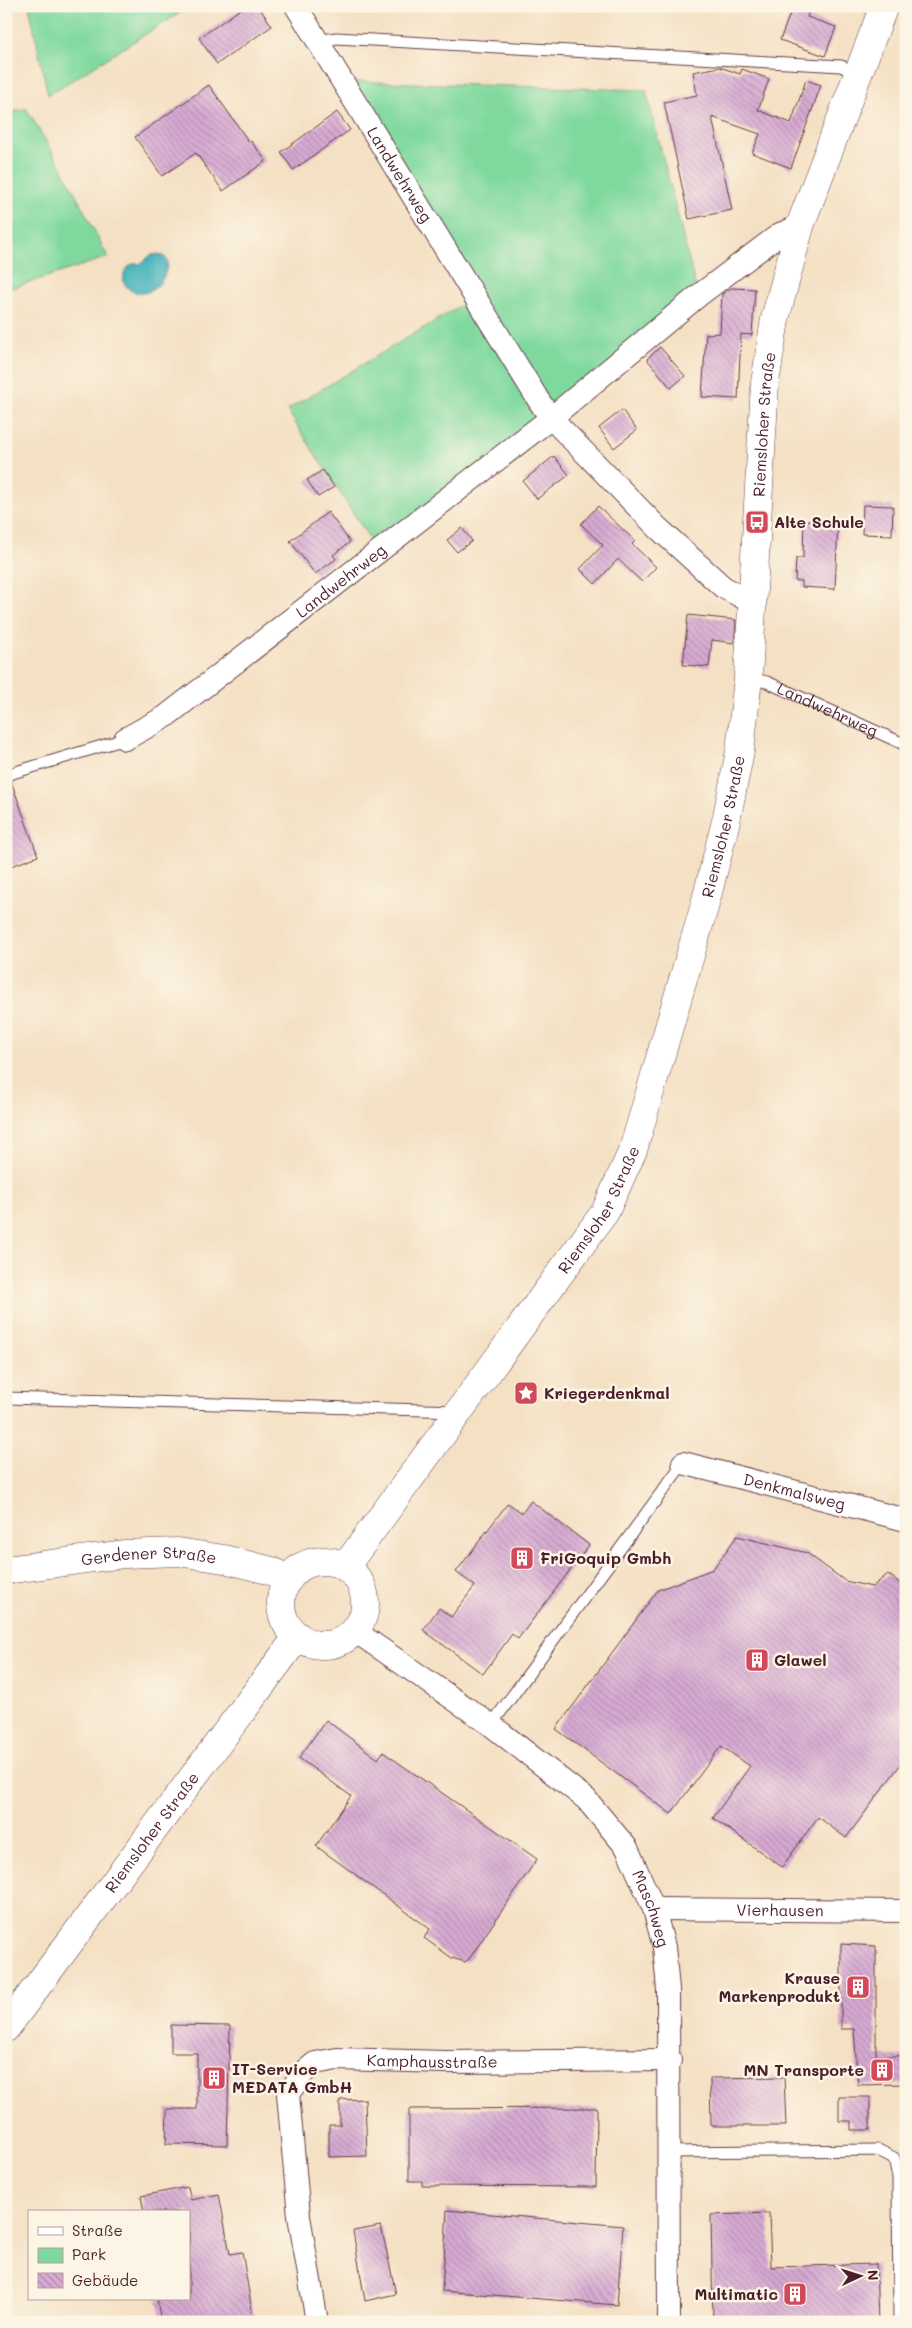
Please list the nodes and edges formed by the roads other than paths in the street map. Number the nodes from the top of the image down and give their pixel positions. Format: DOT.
graph roads {
  1 [pos="296,6"];
  2 [pos="884,6"];
  3 [pos="317,41"];
  4 [pos="858,74"];
  5 [pos="800,226"];
  6 [pos="552,418"];
  7 [pos="753,603"];
  8 [pos="748,678"];
  9 [pos="126,738"];
  10 [pos="906,745"];
  11 [pos="6,775"];
  12 [pos="6,1398"];
  13 [pos="461,1411"];
  14 [pos="684,1463"];
  15 [pos="906,1520"];
  16 [pos="345,1567"];
  17 [pos="6,1570"];
  18 [pos="288,1580"];
  19 [pos="355,1630"];
  20 [pos="298,1636"];
  21 [pos="491,1725"];
  22 [pos="654,1909"];
  23 [pos="906,1911"];
  24 [pos="6,2028"];
  25 [pos="670,2060"];
  26 [pos="669,2152"];
  27 [pos="317,2322"];
  28 [pos="669,2322"];
  29 [pos="899,2322"];
  1 -- 3 [label="street, Landwehrweg"];
  2 -- 4 [label="main road, Riemsloher Straße"];
  3 -- 4 [label="lane"];
  3 -- 6 [label="street, Landwehrweg"];
  4 -- 5 [label="main road, Riemsloher Straße"];
  5 -- 6 [label="street, Landwehrweg"];
  5 -- 7 [label="main road, Riemsloher Straße"];
  6 -- 7 [label="street, Landwehrweg"];
  6 -- 9 [label="street, Landwehrweg"];
  7 -- 8 [label="main road, Riemsloher Straße"];
  8 -- 10 [label="lane, Landwehrweg"];
  8 -- 13 [label="main road, Riemsloher Straße"];
  9 -- 11 [label="lane"];
  12 -- 13 [label="lane"];
  13 -- 16 [label="main road, Riemsloher Straße"];
  14 -- 15 [label="street, Denkmalsweg"];
  14 -- 21 [label="lane"];
  16 -- 18 [label="main road"];
  16 -- 19 [label="main road"];
  17 -- 18 [label="main road, Gerdener Straße"];
  18 -- 20 [label="main road"];
  19 -- 20 [label="main road"];
  19 -- 21 [label="street, Maschweg"];
  20 -- 24 [label="main road, Riemsloher Straße"];
  21 -- 22 [label="street, Maschweg"];
  22 -- 23 [label="street, Vierhausen"];
  22 -- 25 [label="street, Maschweg"];
  25 -- 26 [label="street, Maschweg"];
  25 -- 27 [label="street, Kamphausstraße"];
  26 -- 28 [label="street, Maschweg"];
  26 -- 29 [label="lane"];
}
